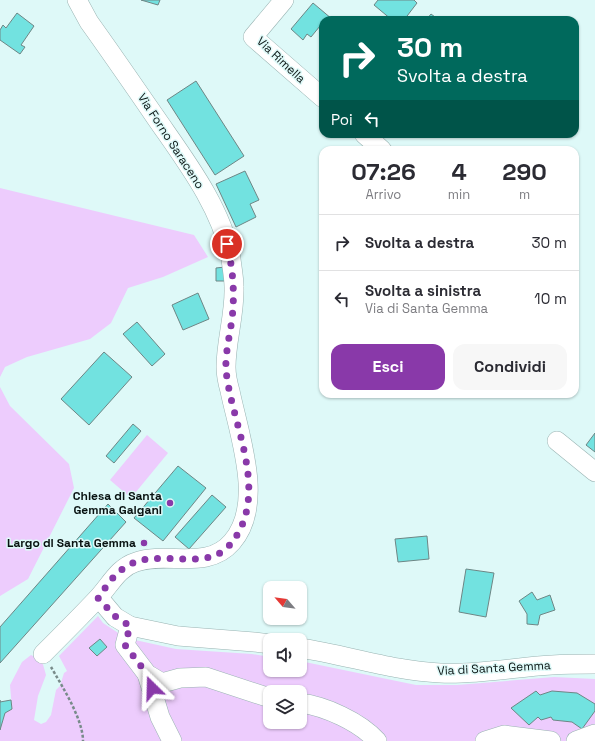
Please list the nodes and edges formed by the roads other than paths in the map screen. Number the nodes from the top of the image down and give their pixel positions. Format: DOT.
graph roads {
  1 [pos="77,0"];
  2 [pos="284,0"];
  3 [pos="319,95"];
  4 [pos="368,138"];
  5 [pos="378,146"];
  6 [pos="557,441"];
  7 [pos="595,472"];
  8 [pos="98,598"];
  9 [pos="130,626"];
  10 [pos="263,643"];
  11 [pos="307,649"];
  12 [pos="43,654"];
  13 [pos="595,664"];
  14 [pos="147,674"];
  15 [pos="263,696"];
  16 [pos="307,705"];
  17 [pos="595,734"];
  18 [pos="172,741"];
  19 [pos="377,741"];
  20 [pos="485,741"];
  21 [pos="551,741"];
  22 [pos="576,741"];
  1 -- 8 [label="street, Via Forno Saraceno"];
  2 -- 3 [label="street, Via Rimella"];
  4 -- 5 [label="street"];
  6 -- 7 [label="street"];
  8 -- 9 [label="street"];
  8 -- 12 [label="street, Via Forno Saraceno"];
  9 -- 10 [label="street"];
  9 -- 14 [label="street"];
  11 -- 13 [label="street, Via di Santa Gemma"];
  14 -- 15 [label="street"];
  14 -- 18 [label="street"];
  16 -- 19 [label="street"];
  17 -- 22 [label="street"];
  20 -- 21 [label="street"];
}
